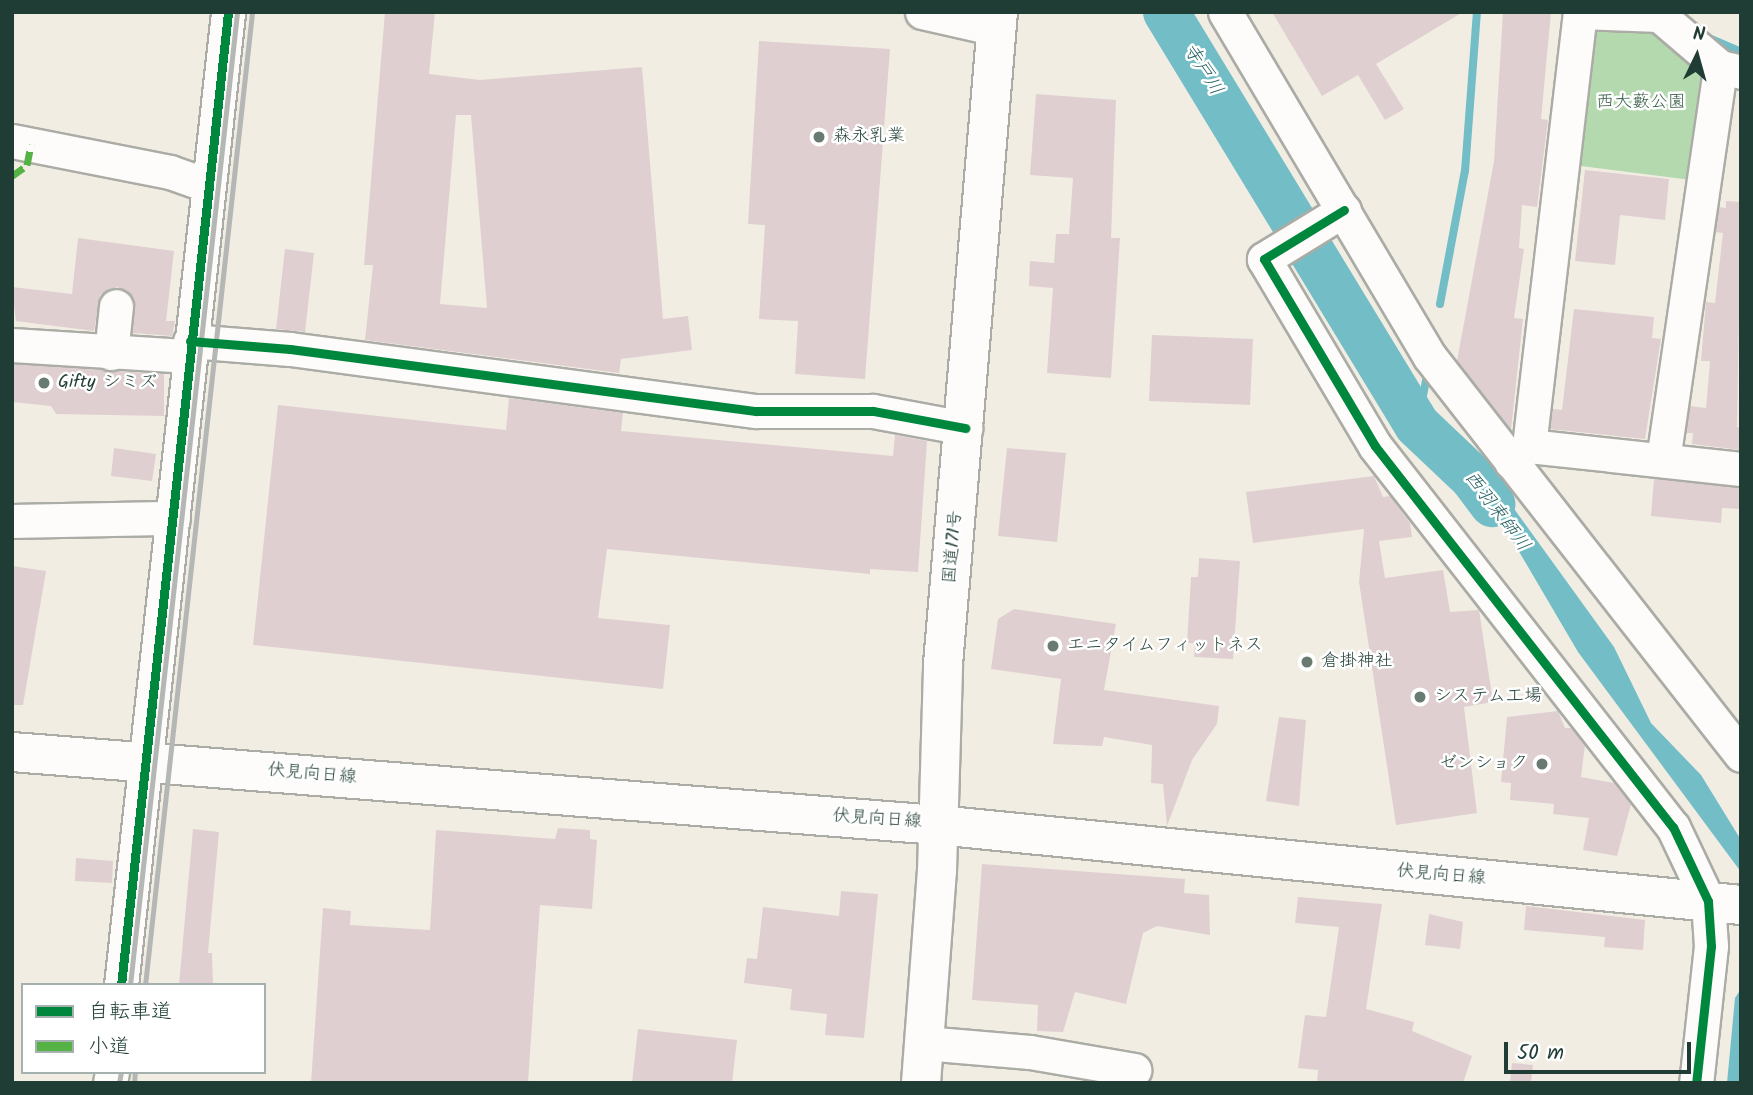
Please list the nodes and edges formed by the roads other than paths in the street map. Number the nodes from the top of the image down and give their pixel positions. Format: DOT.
graph roads {
  1 [pos="228,12"];
  2 [pos="922,12"];
  3 [pos="1225,12"];
  4 [pos="1610,13"];
  5 [pos="997,21"];
  6 [pos="1730,70"];
  7 [pos="12,141"];
  8 [pos="209,186"];
  9 [pos="1344,210"];
  10 [pos="116,306"];
  11 [pos="12,345"];
  12 [pos="189,349"];
  13 [pos="111,353"];
  14 [pos="965,428"];
  15 [pos="1520,454"];
  16 [pos="1663,460"];
  17 [pos="1741,469"];
  18 [pos="173,518"];
  19 [pos="12,521"];
  20 [pos="12,752"];
  21 [pos="1741,755"];
  22 [pos="145,762"];
  23 [pos="938,825"];
  24 [pos="1725,903"];
  25 [pos="121,983"];
  26 [pos="924,1043"];
  27 [pos="1134,1070"];
  28 [pos="921,1083"];
  29 [pos="1696,1083"];
  1 -- 8 [label="street"];
  2 -- 5 [label="street"];
  3 -- 9 [label="street"];
  4 -- 6 [label="street"];
  4 -- 15 [label="street"];
  5 -- 14 [label="main road, 国道171号"];
  6 -- 16 [label="street"];
  7 -- 8 [label="street"];
  8 -- 12 [label="street"];
  9 -- 15 [label="street"];
  9 -- 24 [label="street"];
  10 -- 13 [label="street"];
  11 -- 13 [label="street"];
  12 -- 13 [label="street"];
  12 -- 14 [label="street"];
  12 -- 18 [label="street"];
  14 -- 23 [label="main road, 国道171号"];
  15 -- 16 [label="street"];
  15 -- 21 [label="street"];
  16 -- 17 [label="street"];
  18 -- 19 [label="street"];
  18 -- 22 [label="street"];
  20 -- 22 [label="main road, 伏見向日線"];
  22 -- 23 [label="main road, 伏見向日線"];
  22 -- 25 [label="street"];
  23 -- 24 [label="main road, 伏見向日線"];
  23 -- 26 [label="main road, 国道171号"];
  24 -- 29 [label="street"];
  26 -- 27 [label="street"];
  26 -- 28 [label="main road, 国道171号"];
}
